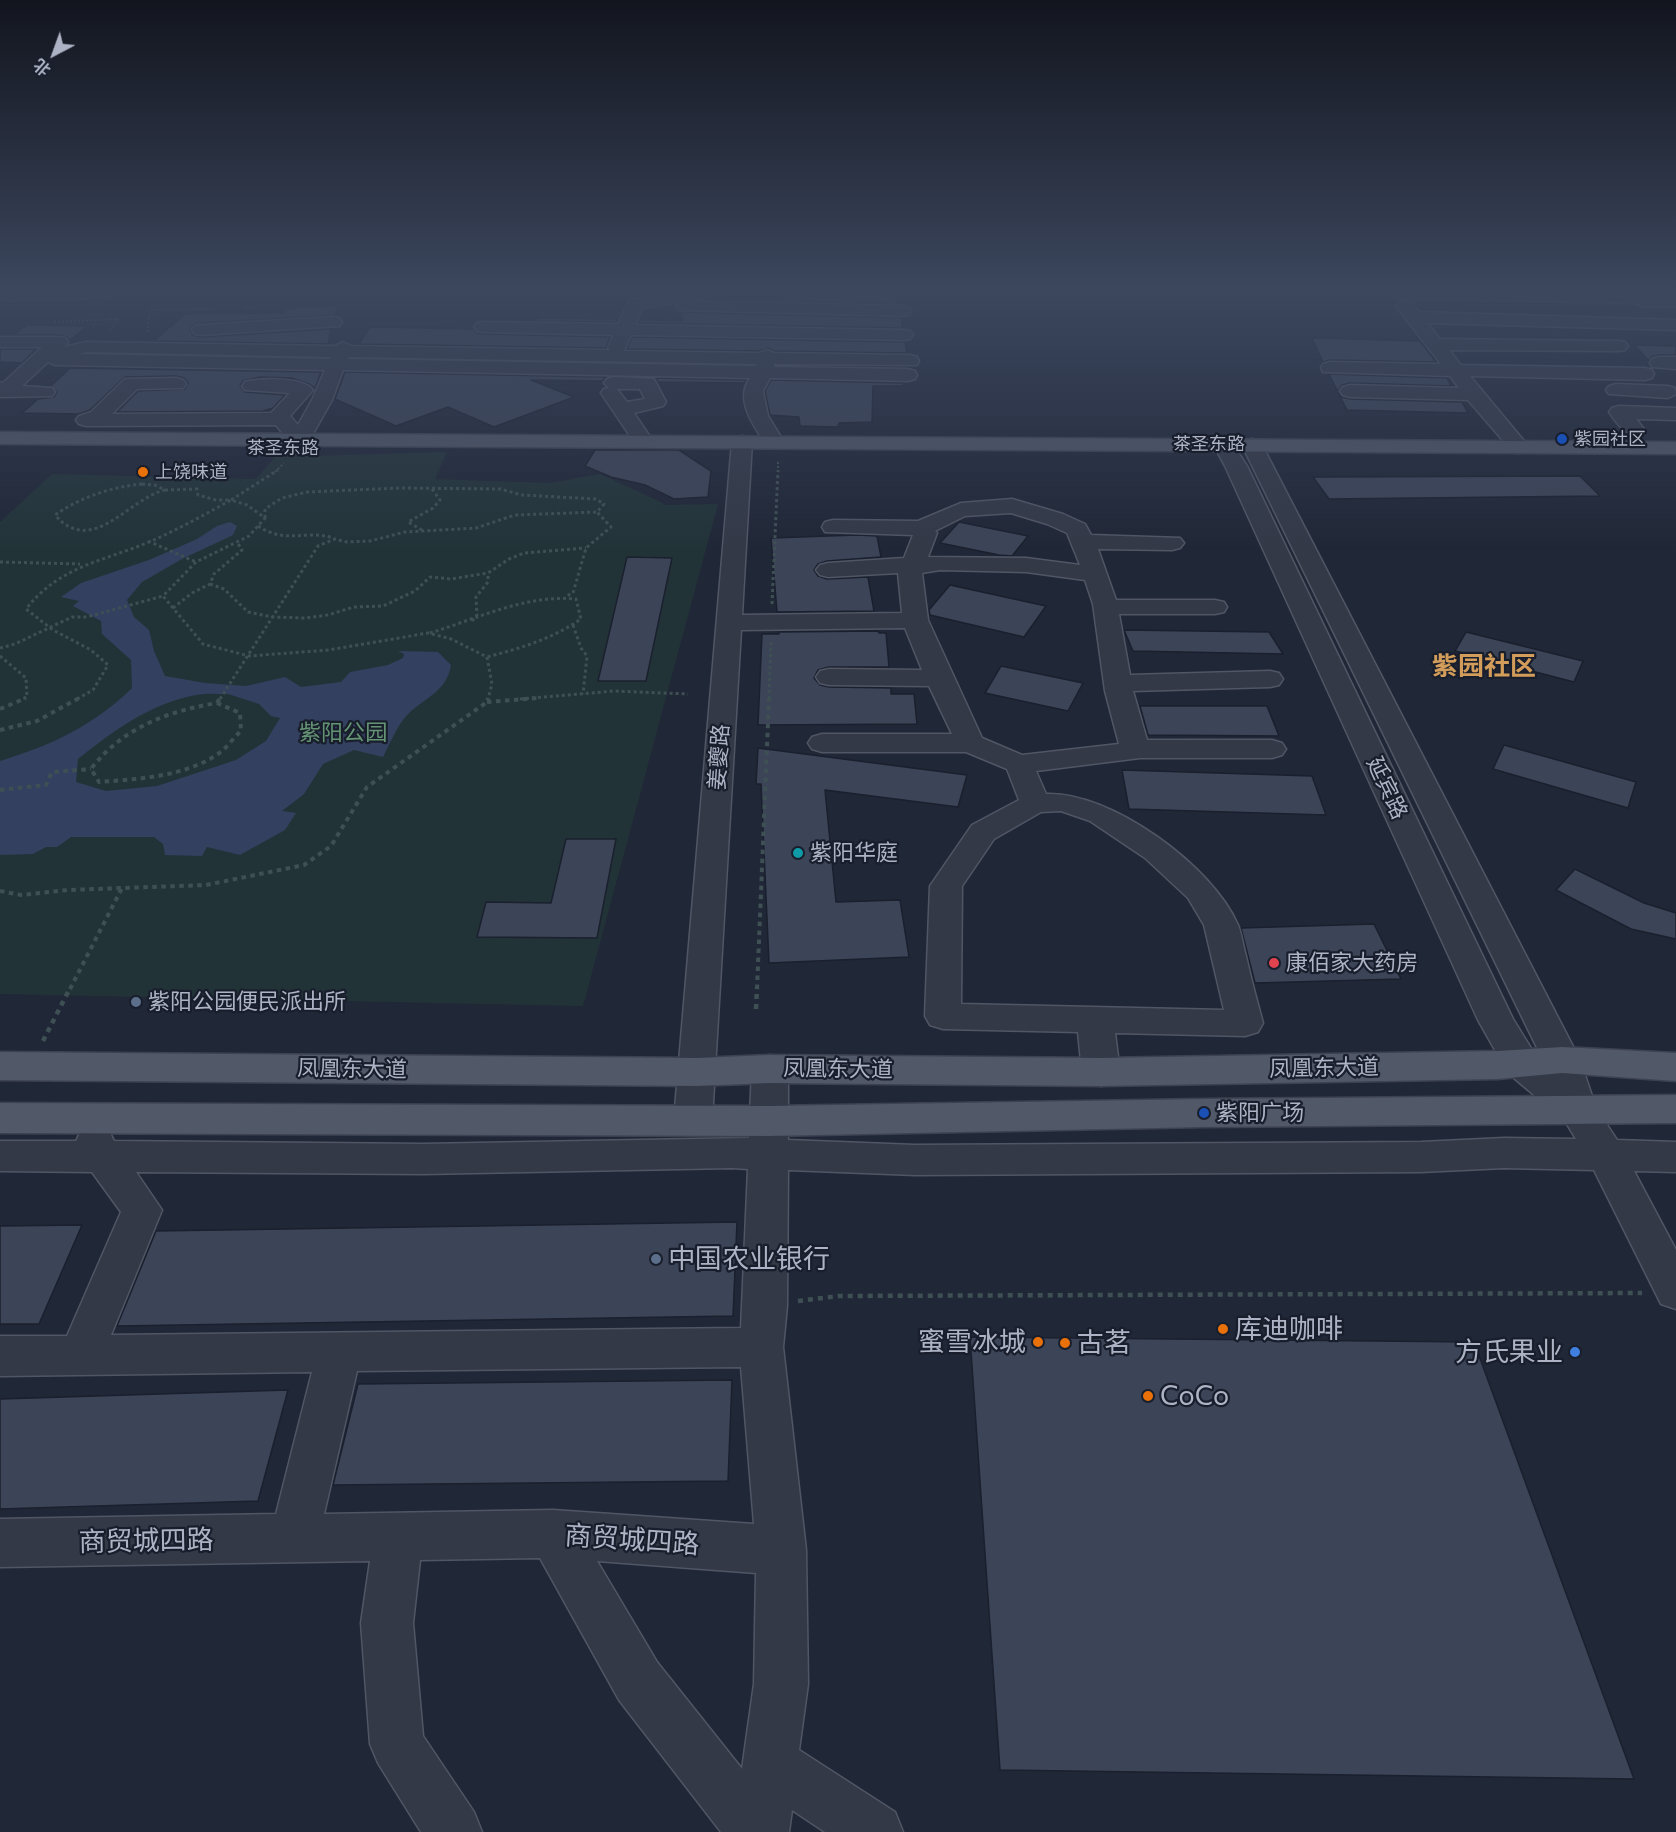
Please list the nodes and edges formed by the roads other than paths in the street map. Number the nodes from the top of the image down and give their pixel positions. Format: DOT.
graph roads {
  1 [pos="19,378"];
  2 [pos="127,378"];
  3 [pos="330,378"];
  4 [pos="619,378"];
  5 [pos="643,378"];
  6 [pos="659,378"];
  7 [pos="764,378"];
  8 [pos="860,378"];
  9 [pos="1371,378"];
  10 [pos="1463,378"];
  11 [pos="1598,378"];
  12 [pos="1661,378"];
  13 [pos="647,383"];
  14 [pos="191,384"];
  15 [pos="238,385"];
  16 [pos="882,389"];
  17 [pos="0,390"];
  18 [pos="45,392"];
  19 [pos="1350,392"];
  20 [pos="1672,396"];
  21 [pos="623,409"];
  22 [pos="1676,414"];
  23 [pos="281,419"];
  24 [pos="83,423"];
  25 [pos="1634,429"];
  26 [pos="1676,429"];
  27 [pos="644,441"];
  28 [pos="4,443"];
  29 [pos="297,444"];
  30 [pos="743,445"];
  31 [pos="1519,447"];
  32 [pos="1651,448"];
  33 [pos="1676,448"];
  34 [pos="1240,449"];
  35 [pos="776,451"];
  36 [pos="1676,459"];
  37 [pos="833,527"];
  38 [pos="922,528"];
  39 [pos="1083,542"];
  40 [pos="1172,543"];
  41 [pos="913,566"];
  42 [pos="828,570"];
  43 [pos="1095,574"];
  44 [pos="1106,607"];
  45 [pos="1215,608"];
  46 [pos="915,620"];
  47 [pos="729,623"];
  48 [pos="829,677"];
  49 [pos="939,678"];
  50 [pos="1270,680"];
  51 [pos="1118,683"];
  52 [pos="822,743"];
  53 [pos="970,743"];
  54 [pos="1272,749"];
  55 [pos="1135,750"];
  56 [pos="1019,764"];
  57 [pos="1031,805"];
  58 [pos="1095,1020"];
  59 [pos="1562,1060"];
  60 [pos="1521,1063"];
  61 [pos="15,1066"];
  62 [pos="1676,1066"];
  63 [pos="770,1068"];
  64 [pos="698,1072"];
  65 [pos="1101,1072"];
  66 [pos="1676,1109"];
  67 [pos="1578,1111"];
  68 [pos="0,1118"];
  69 [pos="693,1120"];
  70 [pos="98,1138"];
  71 [pos="768,1138"];
  72 [pos="1606,1155"];
  73 [pos="0,1156"];
  74 [pos="1676,1156"];
  75 [pos="1660,1292"];
  76 [pos="763,1326"];
  77 [pos="339,1352"];
  78 [pos="81,1355"];
  79 [pos="0,1356"];
  80 [pos="553,1534"];
  81 [pos="398,1537"];
  82 [pos="294,1539"];
  83 [pos="0,1543"];
  84 [pos="781,1550"];
  85 [pos="770,1763"];
  86 [pos="454,1832"];
  87 [pos="756,1832"];
  88 [pos="761,1832"];
  89 [pos="875,1832"];
  1 -- 17 [label="street"];
  2 -- 24 [label="street"];
  3 -- 29 [label="street"];
  4 -- 21 [label="street"];
  5 -- 13 [label="street"];
  6 -- 13 [label="street"];
  7 -- 35 [label="street"];
  8 -- 16 [label="street"];
  9 -- 19 [label="street"];
  10 -- 31 [label="street"];
  11 -- 20 [label="street"];
  12 -- 20 [label="street"];
  13 -- 21 [label="street"];
  14 -- 24 [label="street"];
  15 -- 23 [label="street"];
  17 -- 18 [label="street"];
  21 -- 27 [label="street"];
  22 -- 25 [label="street"];
  23 -- 24 [label="street"];
  23 -- 29 [label="street"];
  25 -- 26 [label="street"];
  25 -- 32 [label="street"];
  27 -- 29 [label="main road, 茶圣东路"];
  27 -- 30 [label="main road, 茶圣东路"];
  28 -- 29 [label="main road, 茶圣东路"];
  30 -- 34 [label="main road, 茶圣东路"];
  30 -- 35 [label="main road, 茶圣东路"];
  30 -- 47 [label="street, 姜夔路"];
  31 -- 32 [label="main road, 茶圣东路"];
  31 -- 34 [label="main road, 茶圣东路"];
  32 -- 33 [label="main road, 茶圣东路"];
  34 -- 35 [label="main road, 茶圣东路"];
  34 -- 36 [label="main road, 茶圣东路"];
  34 -- 59 [label="street, 延宾路"];
  34 -- 60 [label="street, 延宾路"];
  37 -- 38 [label="street"];
  38 -- 39 [label="street"];
  38 -- 41 [label="street"];
  39 -- 40 [label="street"];
  39 -- 43 [label="street"];
  41 -- 42 [label="street"];
  41 -- 43 [label="street"];
  41 -- 46 [label="street"];
  43 -- 44 [label="street"];
  44 -- 45 [label="street"];
  44 -- 51 [label="street"];
  46 -- 47 [label="street"];
  46 -- 49 [label="street"];
  47 -- 64 [label="street, 姜夔路"];
  48 -- 49 [label="street"];
  49 -- 53 [label="street"];
  50 -- 51 [label="street"];
  51 -- 55 [label="street"];
  52 -- 53 [label="street"];
  53 -- 56 [label="street"];
  54 -- 55 [label="street"];
  55 -- 56 [label="street"];
  56 -- 57 [label="street"];
  57 -- 58 [label="street"];
  57 -- 58 [label="street"];
  58 -- 65 [label="street"];
  59 -- 60 [label="main road, 凤凰东大道"];
  59 -- 62 [label="main road, 凤凰东大道"];
  59 -- 67 [label="street, 延宾路"];
  60 -- 65 [label="main road, 凤凰东大道"];
  60 -- 67 [label="street, 延宾路"];
  61 -- 64 [label="main road, 凤凰东大道"];
  63 -- 64 [label="main road, 凤凰东大道"];
  63 -- 65 [label="main road, 凤凰东大道"];
  63 -- 71 [label="street"];
  64 -- 69 [label="street, 姜夔路"];
  66 -- 67 [label="main road, 凤凰东大道"];
  67 -- 71 [label="main road, 凤凰东大道"];
  67 -- 72 [label="street, 延宾路"];
  68 -- 70 [label="main road, 凤凰东大道"];
  69 -- 70 [label="main road, 凤凰东大道"];
  69 -- 71 [label="main road, 凤凰东大道"];
  70 -- 71 [label="street"];
  70 -- 73 [label="street"];
  70 -- 78 [label="street"];
  71 -- 72 [label="street"];
  71 -- 76 [label="street"];
  72 -- 74 [label="street"];
  72 -- 75 [label="street, 延宾路"];
  76 -- 77 [label="street"];
  76 -- 84 [label="street"];
  77 -- 78 [label="street"];
  77 -- 82 [label="street"];
  78 -- 79 [label="street"];
  80 -- 81 [label="street, 商贸城四路"];
  80 -- 84 [label="street, 商贸城四路"];
  80 -- 87 [label="street"];
  81 -- 82 [label="street, 商贸城四路"];
  81 -- 86 [label="street"];
  82 -- 83 [label="street, 商贸城四路"];
  84 -- 85 [label="street"];
  85 -- 88 [label="street"];
  85 -- 89 [label="street"];
}
